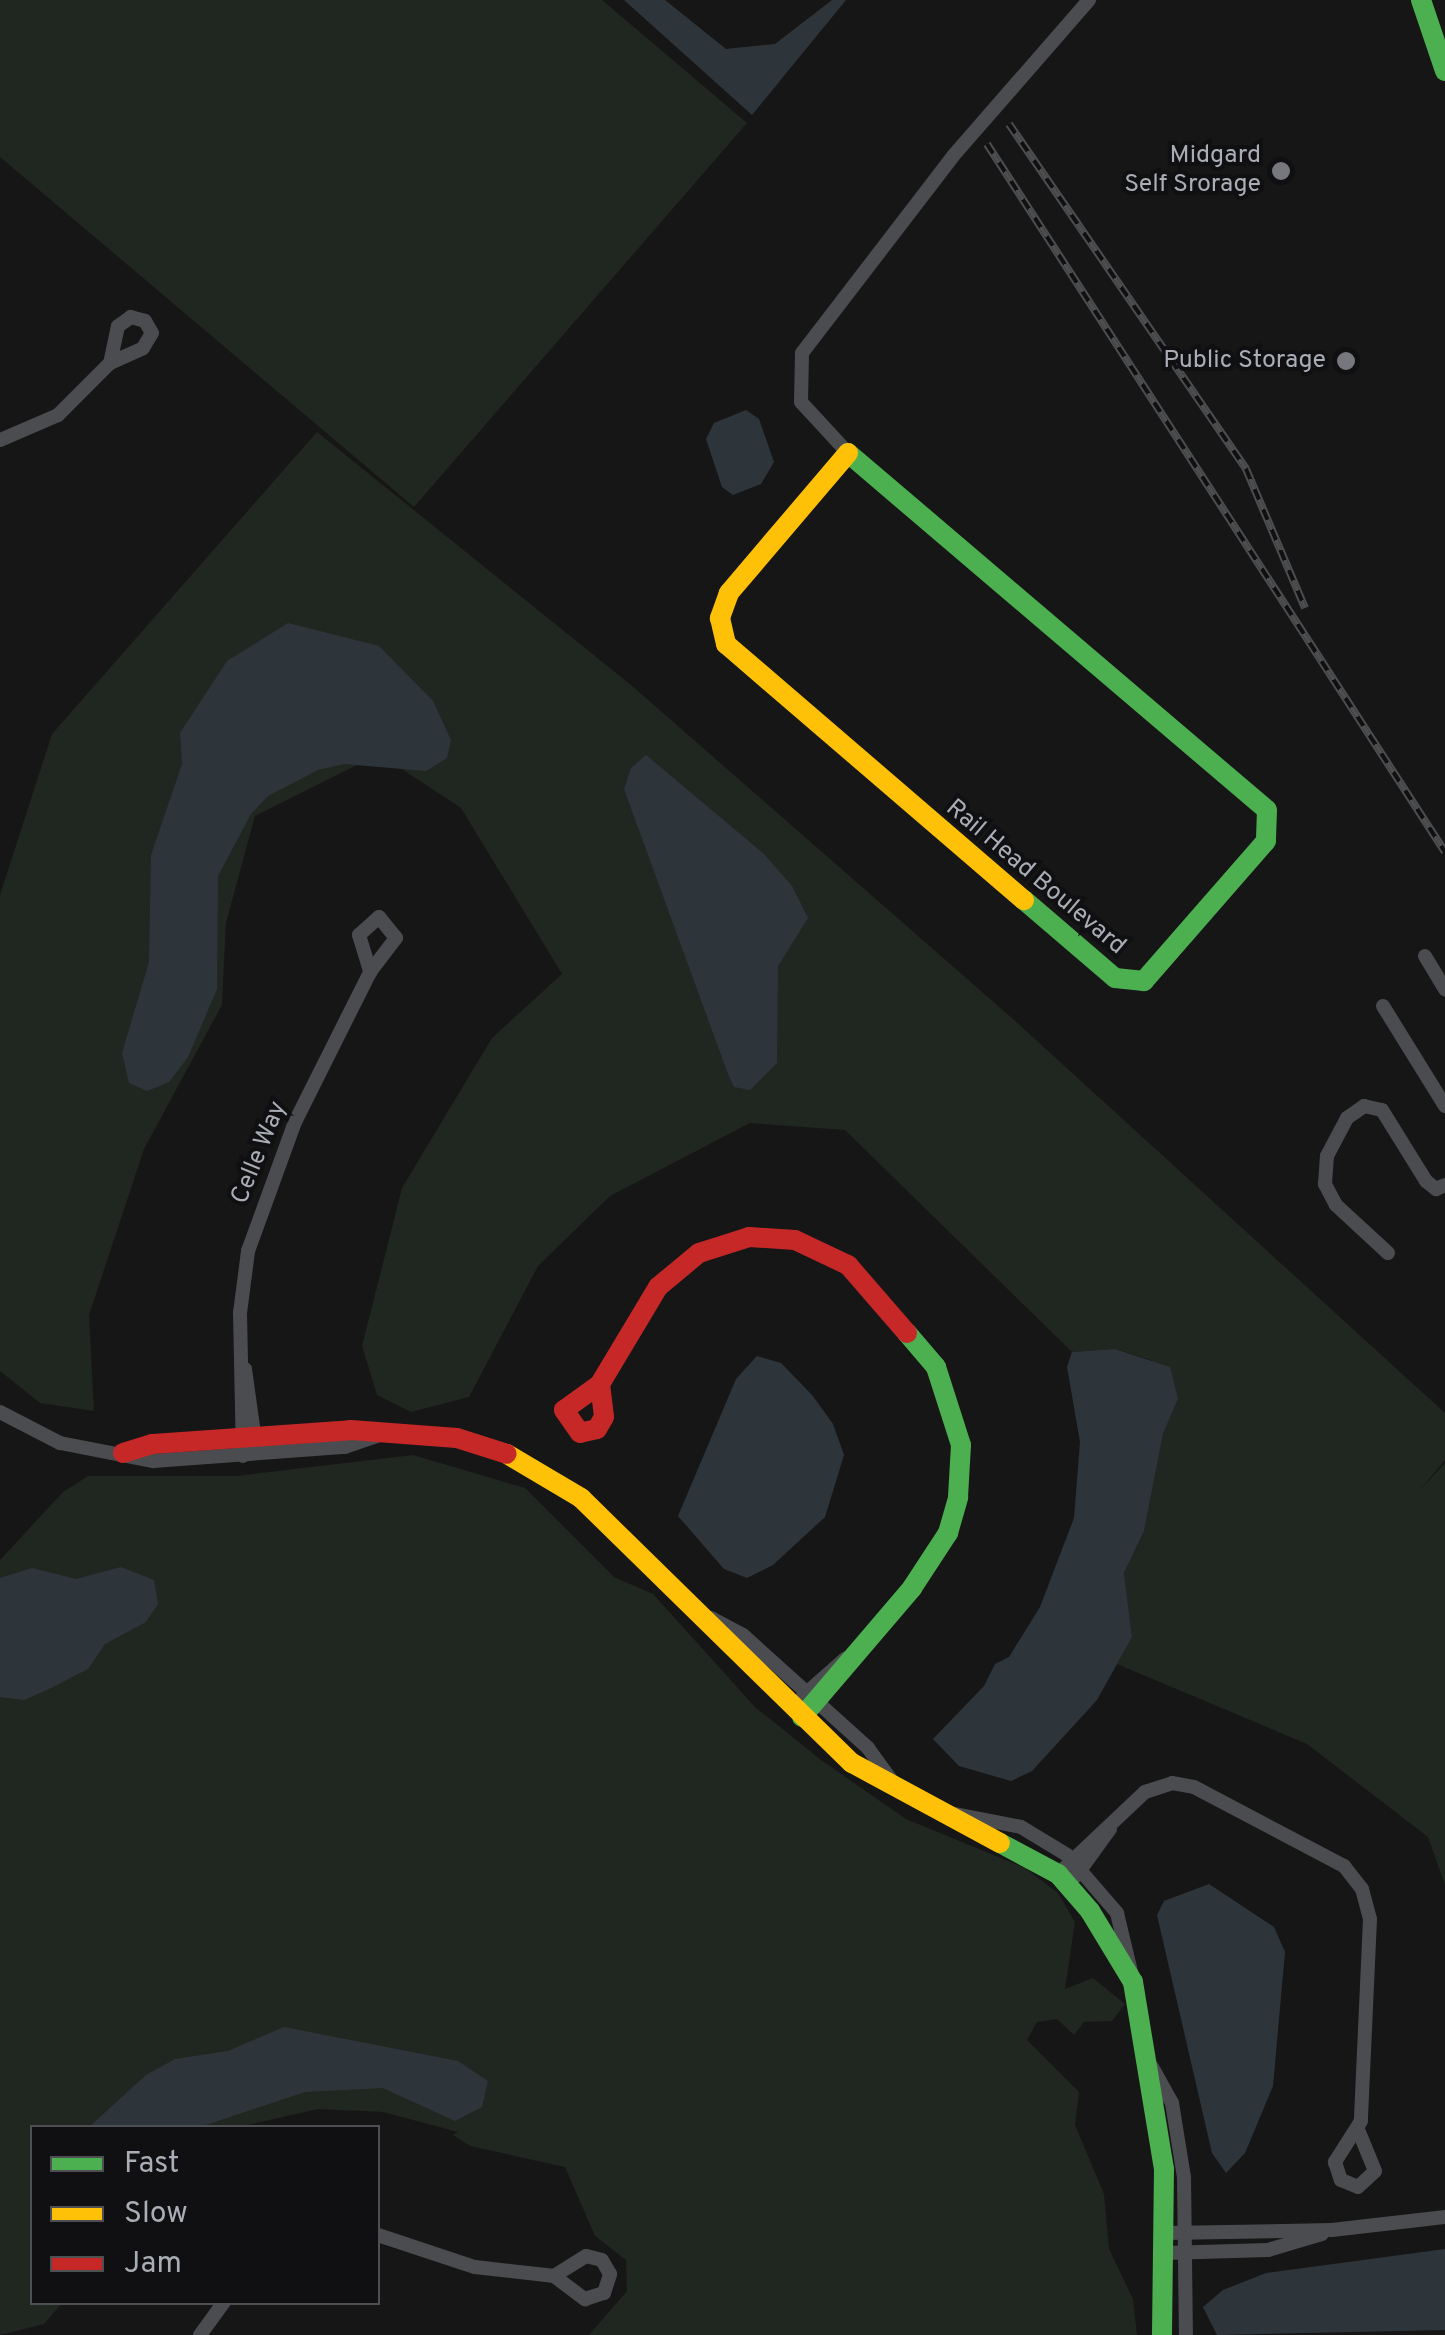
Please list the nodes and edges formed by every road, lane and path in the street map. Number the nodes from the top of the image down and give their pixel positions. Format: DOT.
graph roads {
  1 [pos="1089,0"];
  2 [pos="1421,0"];
  3 [pos="1445,71"];
  4 [pos="110,363"];
  5 [pos="0,440"];
  6 [pos="848,454"];
  7 [pos="1425,956"];
  8 [pos="370,972"];
  9 [pos="1445,989"];
  10 [pos="1383,1006"];
  11 [pos="1445,1106"];
  12 [pos="1445,1185"];
  13 [pos="1388,1253"];
  14 [pos="600,1384"];
  15 [pos="0,1412"];
  16 [pos="249,1445"];
  17 [pos="124,1453"];
  18 [pos="804,1705"];
  19 [pos="1070,1872"];
  20 [pos="1359,2132"];
  21 [pos="1445,2217"];
  22 [pos="380,2236"];
  23 [pos="1176,2243"];
  24 [pos="554,2276"];
  25 [pos="222,2305"];
  26 [pos="200,2335"];
  27 [pos="1162,2335"];
  28 [pos="1186,2335"];
  1 -- 6 [label="street, Rail Head Boulevard"];
  2 -- 3 [label="street"];
  4 -- 5 [label="street"];
  6 -- 6 [label="street, Rail Head Boulevard"];
  7 -- 9 [label="street"];
  8 -- 16 [label="street, Celle Way"];
  10 -- 11 [label="street"];
  12 -- 13 [label="street"];
  14 -- 18 [label="street"];
  15 -- 17 [label="street"];
  16 -- 17 [label="street"];
  16 -- 18 [label="street"];
  18 -- 19 [label="street"];
  19 -- 20 [label="street"];
  19 -- 23 [label="street"];
  21 -- 23 [label="street"];
  22 -- 24 [label="street"];
  23 -- 27 [label="street"];
  23 -- 28 [label="street"];
  25 -- 26 [label="street"];
}
